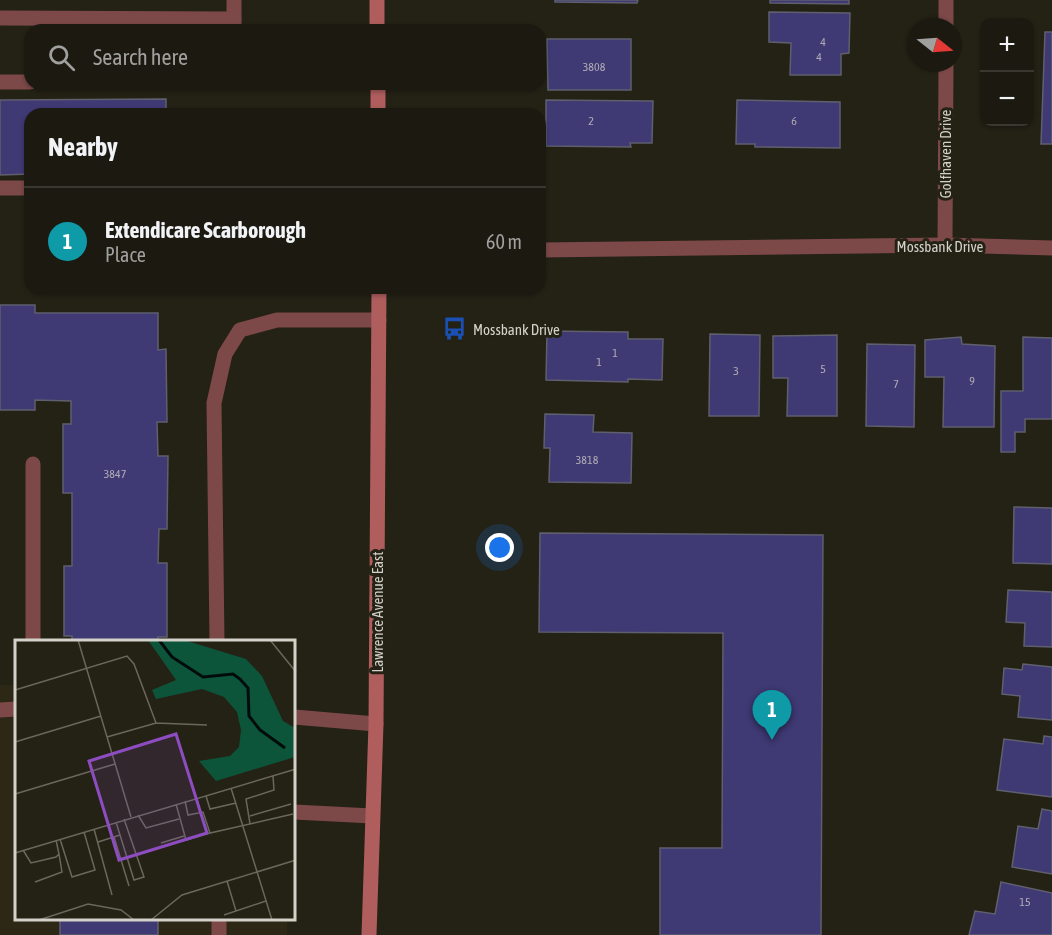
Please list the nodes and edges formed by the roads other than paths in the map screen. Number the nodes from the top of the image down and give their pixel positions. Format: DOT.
graph roads {
  1 [pos="234,0"];
  2 [pos="377,0"];
  3 [pos="946,0"];
  4 [pos="0,18"];
  5 [pos="946,18"];
  6 [pos="234,24"];
  7 [pos="377,24"];
  8 [pos="946,72"];
  9 [pos="0,82"];
  10 [pos="24,82"];
  11 [pos="378,90"];
  12 [pos="378,108"];
  13 [pos="0,188"];
  14 [pos="24,188"];
  15 [pos="945,245"];
  16 [pos="1052,248"];
  17 [pos="546,250"];
  18 [pos="379,294"];
  19 [pos="379,320"];
  20 [pos="33,464"];
  21 [pos="33,640"];
  22 [pos="217,640"];
  23 [pos="296,717"];
  24 [pos="376,724"];
  25 [pos="296,812"];
  26 [pos="372,816"];
  27 [pos="369,935"];
  1 -- 6 [label="street"];
  2 -- 7 [label="main road"];
  3 -- 5 [label="street"];
  4 -- 6 [label="street"];
  8 -- 15 [label="street, Golfhaven Drive"];
  9 -- 10 [label="street"];
  11 -- 12 [label="main road"];
  13 -- 14 [label="street"];
  15 -- 16 [label="street, Mossbank Drive"];
  15 -- 17 [label="street, Mossbank Drive"];
  18 -- 19 [label="main road, Lawrence Avenue East"];
  19 -- 22 [label="street"];
  19 -- 24 [label="main road, Lawrence Avenue East"];
  20 -- 21 [label="street"];
  23 -- 24 [label="street"];
  24 -- 26 [label="main road, Lawrence Avenue East"];
  25 -- 26 [label="street"];
  26 -- 27 [label="main road, Lawrence Avenue East"];
}
